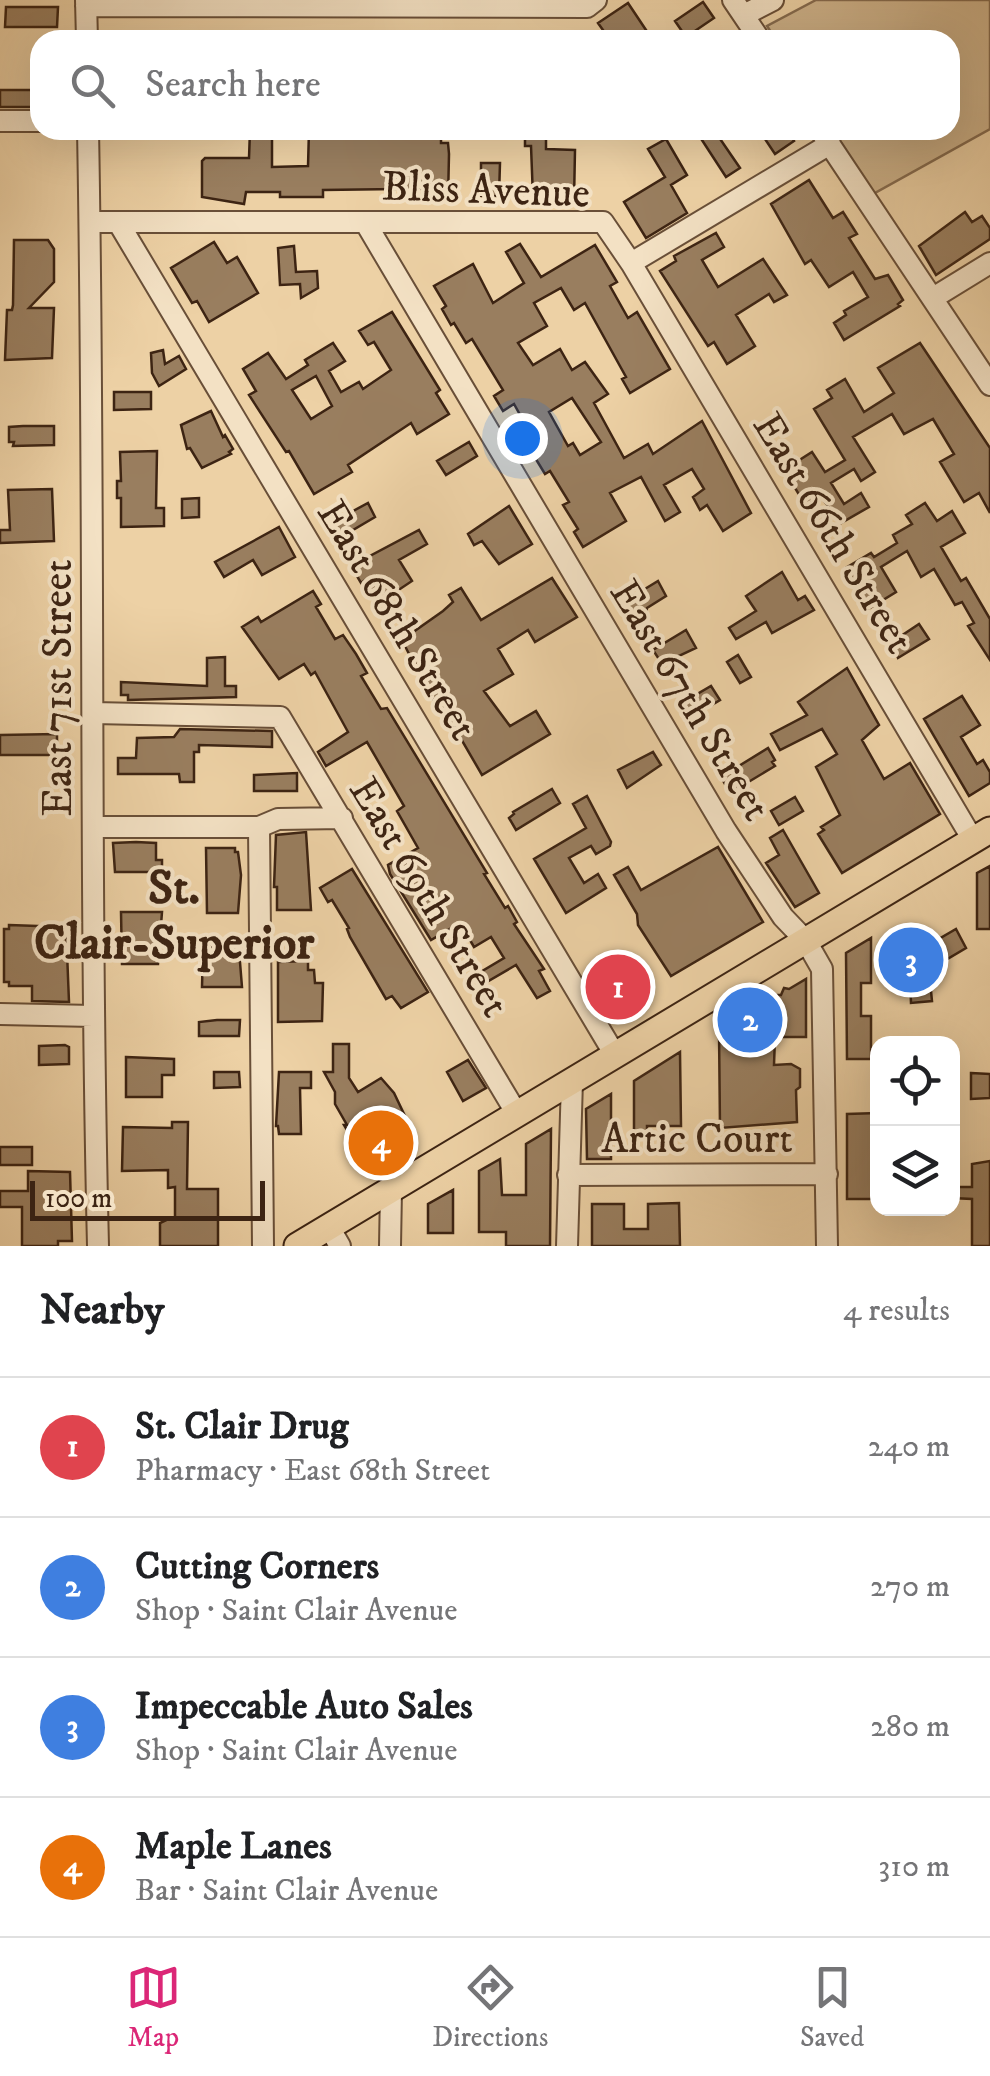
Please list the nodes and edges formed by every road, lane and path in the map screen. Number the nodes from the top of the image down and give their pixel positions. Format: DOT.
graph roads {
  1 [pos="596,0"];
  2 [pos="773,0"];
  3 [pos="86,3"];
  4 [pos="738,8"];
  5 [pos="87,30"];
  6 [pos="753,30"];
  7 [pos="0,121"];
  8 [pos="30,121"];
  9 [pos="88,140"];
  10 [pos="820,140"];
  11 [pos="827,140"];
  12 [pos="90,222"];
  13 [pos="118,222"];
  14 [pos="364,222"];
  15 [pos="632,263"];
  16 [pos="990,263"];
  17 [pos="933,298"];
  18 [pos="990,384"];
  19 [pos="94,713"];
  20 [pos="342,818"];
  21 [pos="94,828"];
  22 [pos="259,828"];
  23 [pos="982,835"];
  24 [pos="806,940"];
  25 [pos="0,1014"];
  26 [pos="92,1016"];
  27 [pos="616,1055"];
  28 [pos="572,1081"];
  29 [pos="517,1114"];
  30 [pos="826,1174"];
  31 [pos="568,1175"];
  32 [pos="390,1190"];
  33 [pos="335,1236"];
  34 [pos="98,1246"];
  35 [pos="263,1246"];
  36 [pos="297,1246"];
  37 [pos="390,1246"];
  38 [pos="568,1246"];
  39 [pos="827,1246"];
  1 -- 3 [label="street"];
  2 -- 4 [label="street"];
  3 -- 5 [label="street"];
  4 -- 6 [label="street"];
  7 -- 8 [label="street"];
  9 -- 12 [label="street, East 71st Street"];
  10 -- 15 [label="street, Bliss Avenue"];
  11 -- 17 [label="street"];
  12 -- 13 [label="street, Bliss Avenue"];
  12 -- 19 [label="street, East 71st Street"];
  13 -- 14 [label="street, Bliss Avenue"];
  13 -- 27 [label="street, East 68th Street"];
  14 -- 15 [label="street, Bliss Avenue"];
  14 -- 24 [label="street, East 67th Street"];
  15 -- 23 [label="street, East 66th Street"];
  16 -- 17 [label="street"];
  17 -- 18 [label="street"];
  19 -- 20 [label="street, East 69th Street"];
  19 -- 21 [label="street, East 71st Street"];
  20 -- 22 [label="street"];
  20 -- 29 [label="street, East 69th Street"];
  21 -- 22 [label="street"];
  21 -- 26 [label="street, East 71st Street"];
  22 -- 35 [label="street"];
  23 -- 24 [label="main road"];
  24 -- 27 [label="main road"];
  24 -- 30 [label="street, East 67th Street"];
  25 -- 26 [label="street"];
  26 -- 34 [label="street, East 71st Street"];
  27 -- 28 [label="main road"];
  28 -- 29 [label="main road"];
  28 -- 31 [label="street"];
  29 -- 32 [label="main road"];
  30 -- 31 [label="street, Artic Court"];
  30 -- 39 [label="street, East 67th Street"];
  31 -- 38 [label="street"];
  32 -- 33 [label="main road"];
  32 -- 37 [label="street"];
  33 -- 36 [label="main road"];
}
